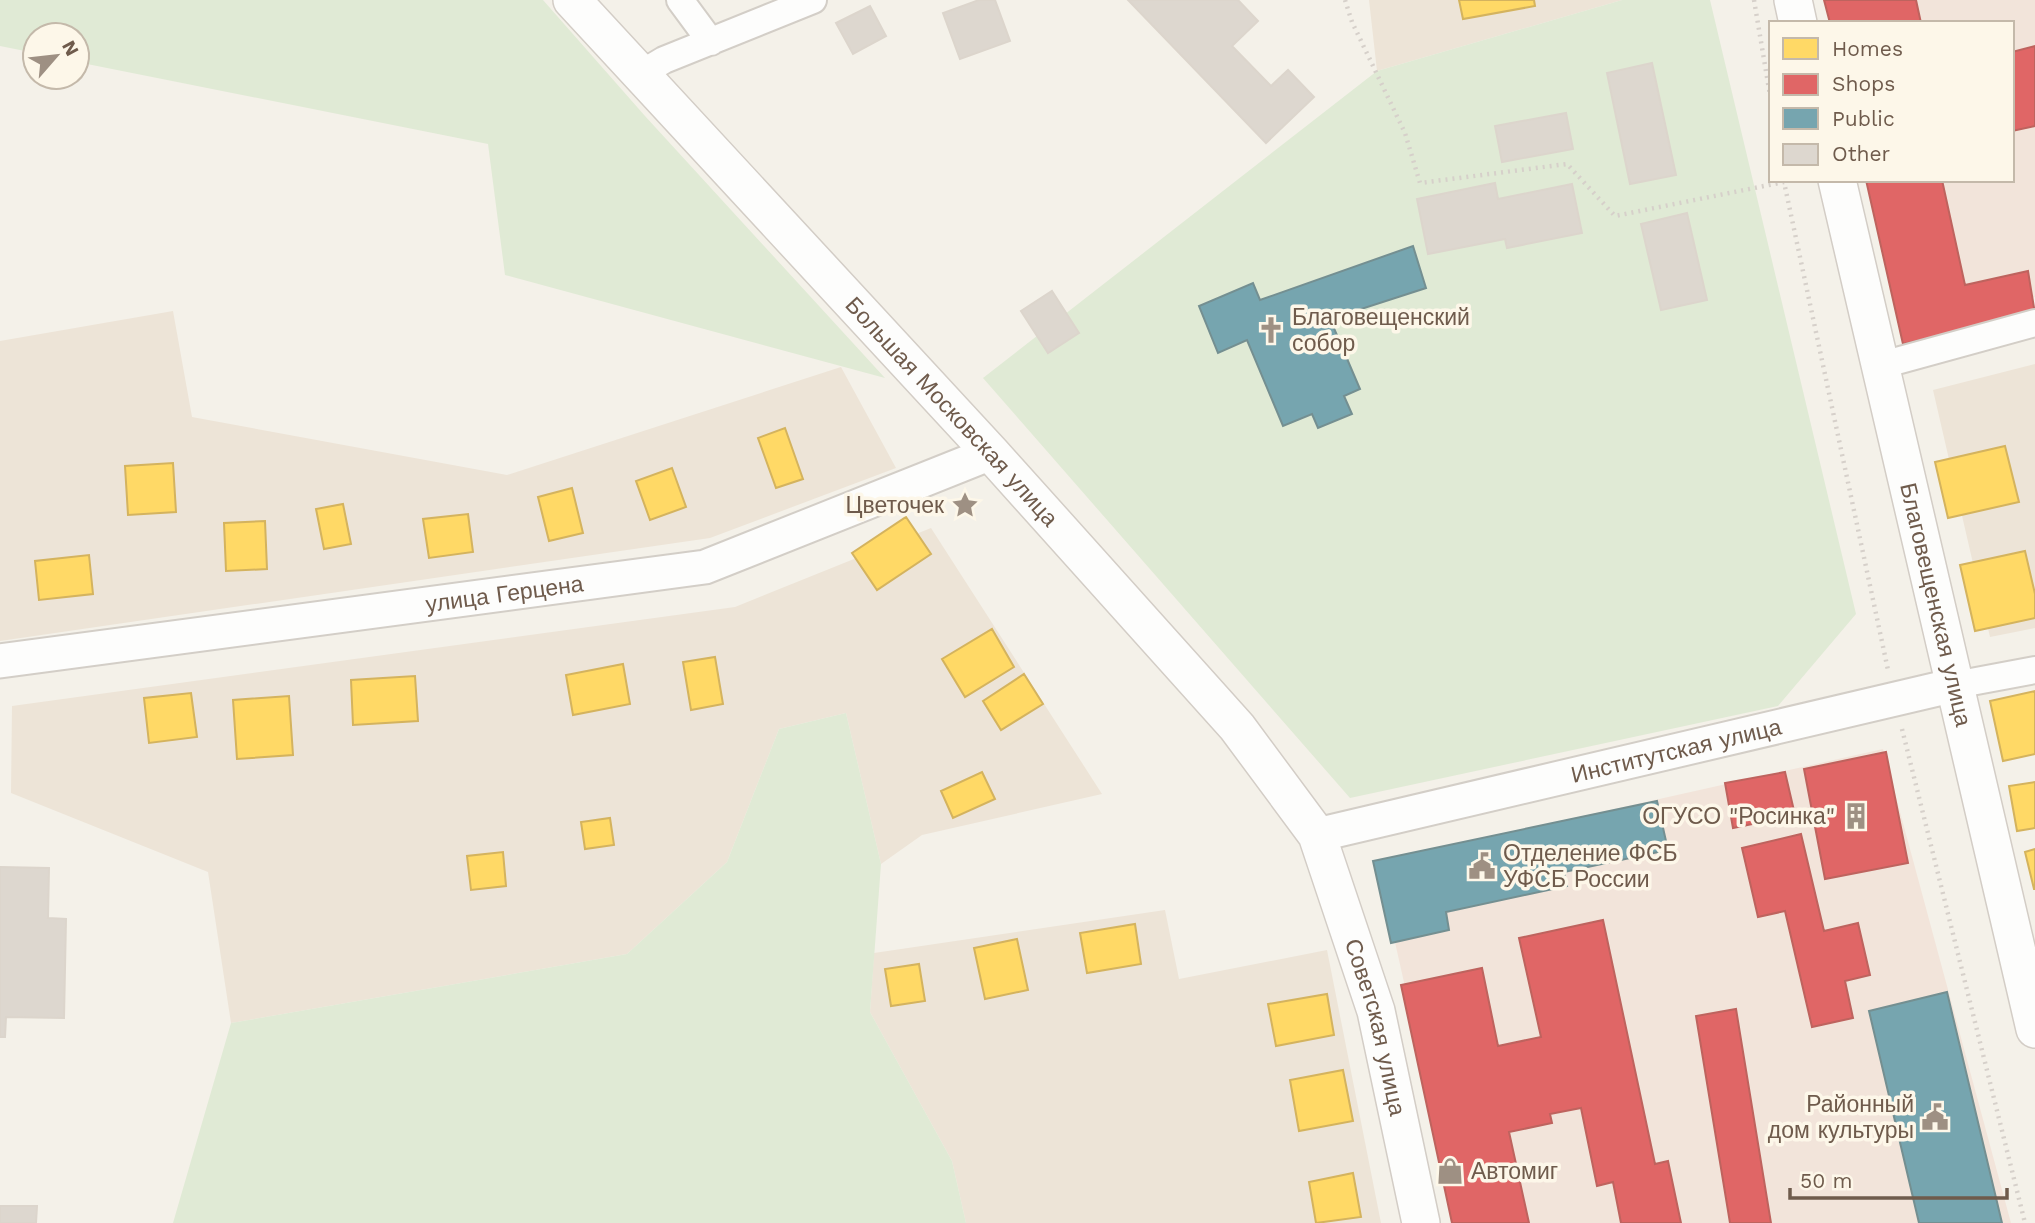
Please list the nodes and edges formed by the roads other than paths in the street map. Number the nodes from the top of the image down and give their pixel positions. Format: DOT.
graph roads {
  1 [pos="572,0"];
  2 [pos="681,0"];
  3 [pos="813,0"];
  4 [pos="1793,0"];
  5 [pos="1798,21"];
  6 [pos="711,42"];
  7 [pos="639,75"];
  8 [pos="1837,182"];
  9 [pos="2035,323"];
  10 [pos="1882,365"];
  11 [pos="990,453"];
  12 [pos="0,661"];
  13 [pos="2035,670"];
  14 [pos="1955,685"];
  15 [pos="1317,835"];
  16 [pos="2035,1029"];
  17 [pos="1421,1223"];
  1 -- 7 [label="main road, Большая Московская улица"];
  2 -- 6 [label="street"];
  3 -- 6 [label="street"];
  4 -- 5 [label="main road"];
  6 -- 7 [label="street"];
  7 -- 11 [label="main road, Большая Московская улица"];
  8 -- 10 [label="main road, Благовещенская улица"];
  9 -- 10 [label="street"];
  10 -- 14 [label="main road, Благовещенская улица"];
  11 -- 12 [label="street, улица Герцена"];
  11 -- 15 [label="main road, Большая Московская улица"];
  13 -- 14 [label="street, Институтская улица"];
  14 -- 15 [label="street, Институтская улица"];
  14 -- 16 [label="main road, Благовещенская улица"];
  15 -- 17 [label="main road, Советская улица"];
}
